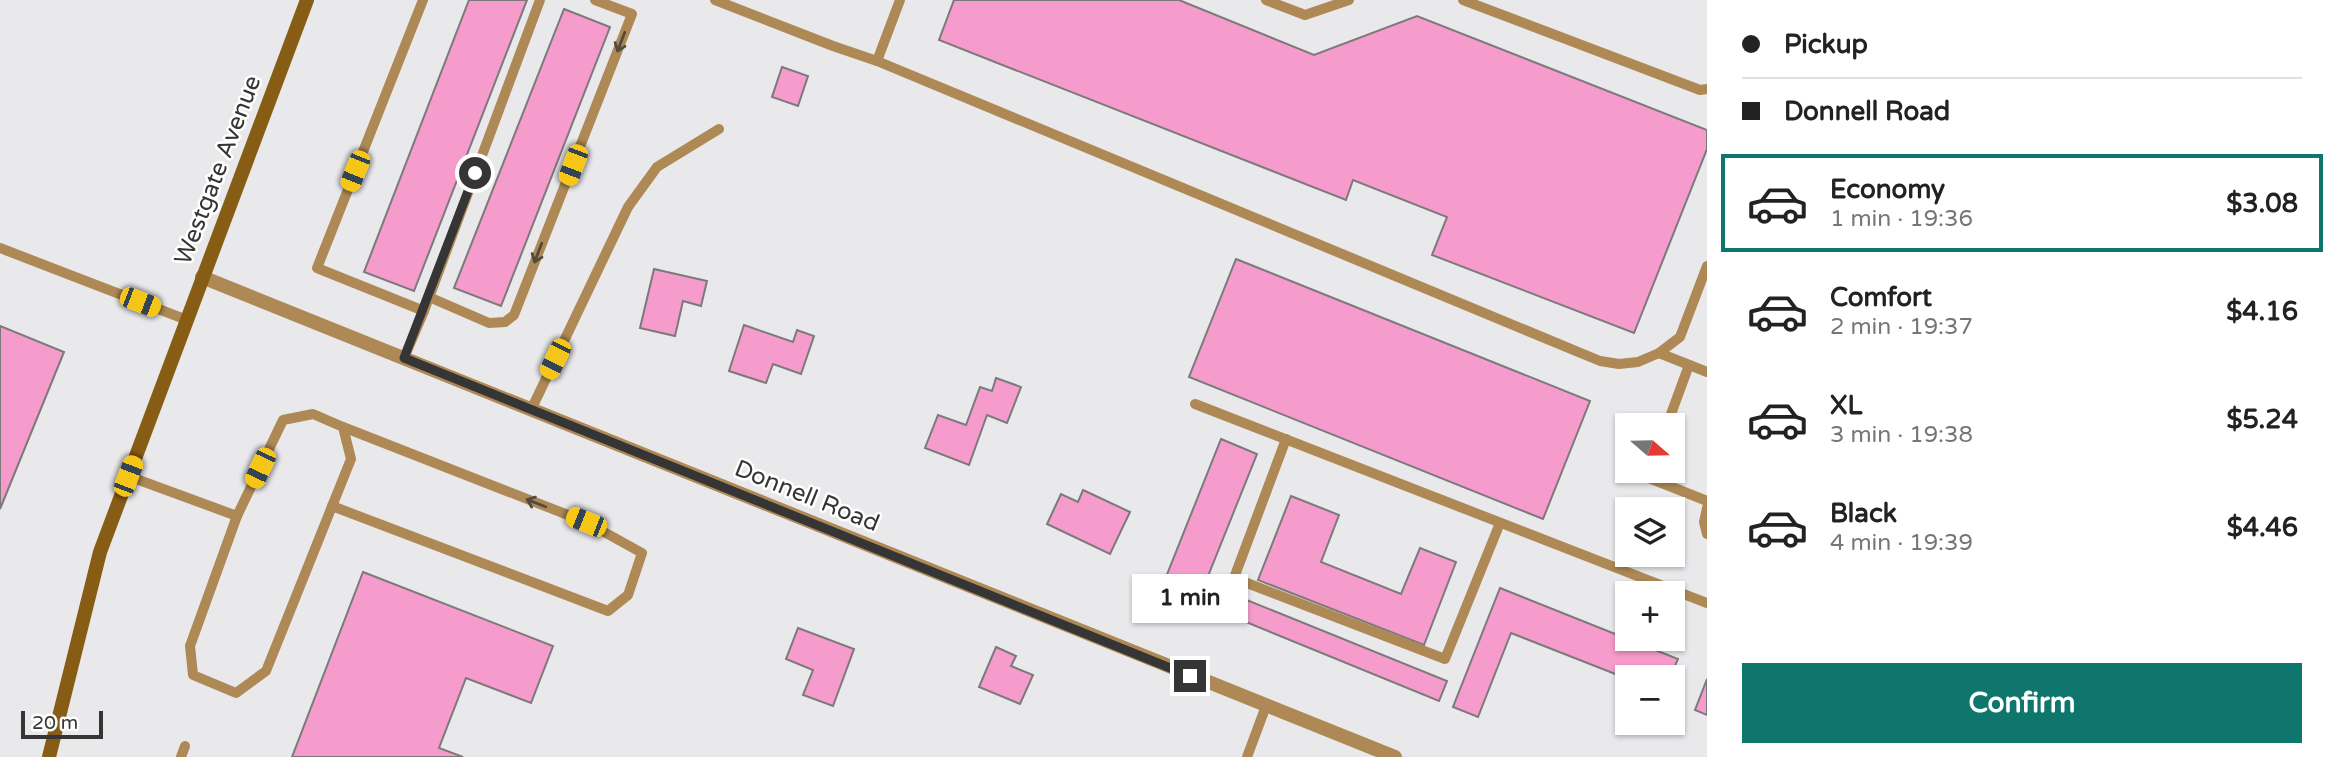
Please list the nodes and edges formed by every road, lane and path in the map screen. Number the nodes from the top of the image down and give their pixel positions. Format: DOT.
graph roads {
  1 [pos="307,0"];
  2 [pos="423,0"];
  3 [pos="540,0"];
  4 [pos="595,0"];
  5 [pos="715,0"];
  6 [pos="900,0"];
  7 [pos="1266,0"];
  8 [pos="1349,0"];
  9 [pos="1463,0"];
  10 [pos="877,61"];
  11 [pos="1707,89"];
  12 [pos="719,129"];
  13 [pos="0,248"];
  14 [pos="1707,266"];
  15 [pos="202,277"];
  16 [pos="429,296"];
  17 [pos="424,311"];
  18 [pos="187,320"];
  19 [pos="1659,353"];
  20 [pos="404,358"];
  21 [pos="1689,365"];
  22 [pos="1707,372"];
  23 [pos="1195,404"];
  24 [pos="531,410"];
  25 [pos="1671,413"];
  26 [pos="343,427"];
  27 [pos="1286,439"];
  28 [pos="128,476"];
  29 [pos="1661,483"];
  30 [pos="1707,500"];
  31 [pos="332,506"];
  32 [pos="1707,508"];
  33 [pos="237,516"];
  34 [pos="1500,523"];
  35 [pos="1707,534"];
  36 [pos="1707,603"];
  37 [pos="1266,706"];
  38 [pos="49,757"];
  39 [pos="1247,757"];
  40 [pos="1395,757"];
  1 -- 15 [label="street, Westgate Avenue"];
  2 -- 17 [label="lane"];
  3 -- 16 [label="lane"];
  4 -- 16 [label="lane, one-way"];
  5 -- 10 [label="lane"];
  6 -- 10 [label="lane"];
  7 -- 8 [label="lane"];
  9 -- 11 [label="lane"];
  10 -- 19 [label="lane"];
  12 -- 24 [label="lane"];
  13 -- 18 [label="lane"];
  14 -- 19 [label="lane"];
  15 -- 18 [label="street, Westgate Avenue"];
  15 -- 20 [label="street, Donnell Road"];
  16 -- 17 [label="lane"];
  17 -- 20 [label="lane"];
  18 -- 28 [label="street, Westgate Avenue"];
  19 -- 21 [label="lane"];
  20 -- 24 [label="street, Donnell Road"];
  21 -- 22 [label="lane"];
  21 -- 25 [label="lane"];
  23 -- 27 [label="lane"];
  24 -- 37 [label="street, Donnell Road"];
  26 -- 31 [label="lane"];
  31 -- 26 [label="lane, one-way"];
  26 -- 33 [label="lane"];
  27 -- 34 [label="lane"];
  27 -- 34 [label="lane"];
  28 -- 33 [label="lane"];
  28 -- 38 [label="street, Westgate Avenue"];
  29 -- 30 [label="lane"];
  31 -- 33 [label="lane"];
  32 -- 35 [label="lane"];
  34 -- 36 [label="lane"];
  37 -- 39 [label="lane"];
  37 -- 40 [label="street, Donnell Road"];
}
